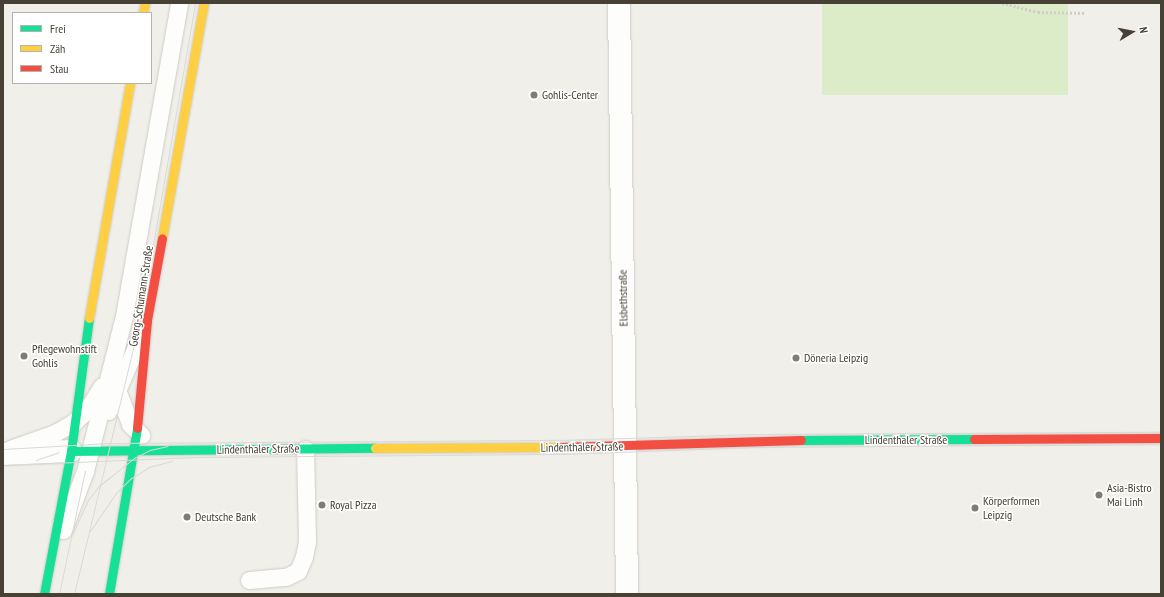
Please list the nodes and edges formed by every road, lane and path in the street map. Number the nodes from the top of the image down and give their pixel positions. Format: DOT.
graph roads {
  1 [pos="179,3"];
  2 [pos="204,3"];
  3 [pos="619,3"];
  4 [pos="1002,3"];
  5 [pos="1086,13"];
  6 [pos="130,84"];
  7 [pos="147,320"];
  8 [pos="114,357"];
  9 [pos="116,394"];
  10 [pos="74,422"];
  11 [pos="96,426"];
  12 [pos="138,432"];
  13 [pos="1161,438"];
  14 [pos="625,446"];
  15 [pos="304,449"];
  16 [pos="73,450"];
  17 [pos="135,450"];
  18 [pos="182,450"];
  19 [pos="3,453"];
  20 [pos="48,570"];
  21 [pos="248,580"];
  22 [pos="44,594"];
  23 [pos="109,594"];
  24 [pos="626,594"];
  1 -- 8 [label="lane"];
  2 -- 7 [label="main road, Georg-Schumann-Straße"];
  3 -- 14 [label="street, Elsbethstraße"];
  4 -- 5 [label="path"];
  6 -- 10 [label="main road"];
  7 -- 9 [label="lane"];
  7 -- 12 [label="main road, Georg-Schumann-Straße"];
  8 -- 9 [label="lane"];
  8 -- 10 [label="lane"];
  8 -- 11 [label="lane"];
  9 -- 11 [label="lane"];
  9 -- 12 [label="lane"];
  10 -- 16 [label="main road"];
  10 -- 19 [label="lane"];
  11 -- 16 [label="lane"];
  12 -- 17 [label="main road, Georg-Schumann-Straße"];
  12 -- 18 [label="lane"];
  13 -- 14 [label="main road, Lindenthaler Straße"];
  14 -- 15 [label="main road, Lindenthaler Straße"];
  14 -- 24 [label="street, Elsbethstraße"];
  15 -- 18 [label="main road, Lindenthaler Straße"];
  15 -- 21 [label="lane"];
  16 -- 17 [label="main road, Lindenthaler Straße"];
  16 -- 19 [label="street, Lindenthaler Straße"];
  16 -- 20 [label="lane"];
  17 -- 18 [label="main road, Lindenthaler Straße"];
  17 -- 23 [label="main road, Georg-Schumann-Straße"];
  20 -- 22 [label="main road"];
}
